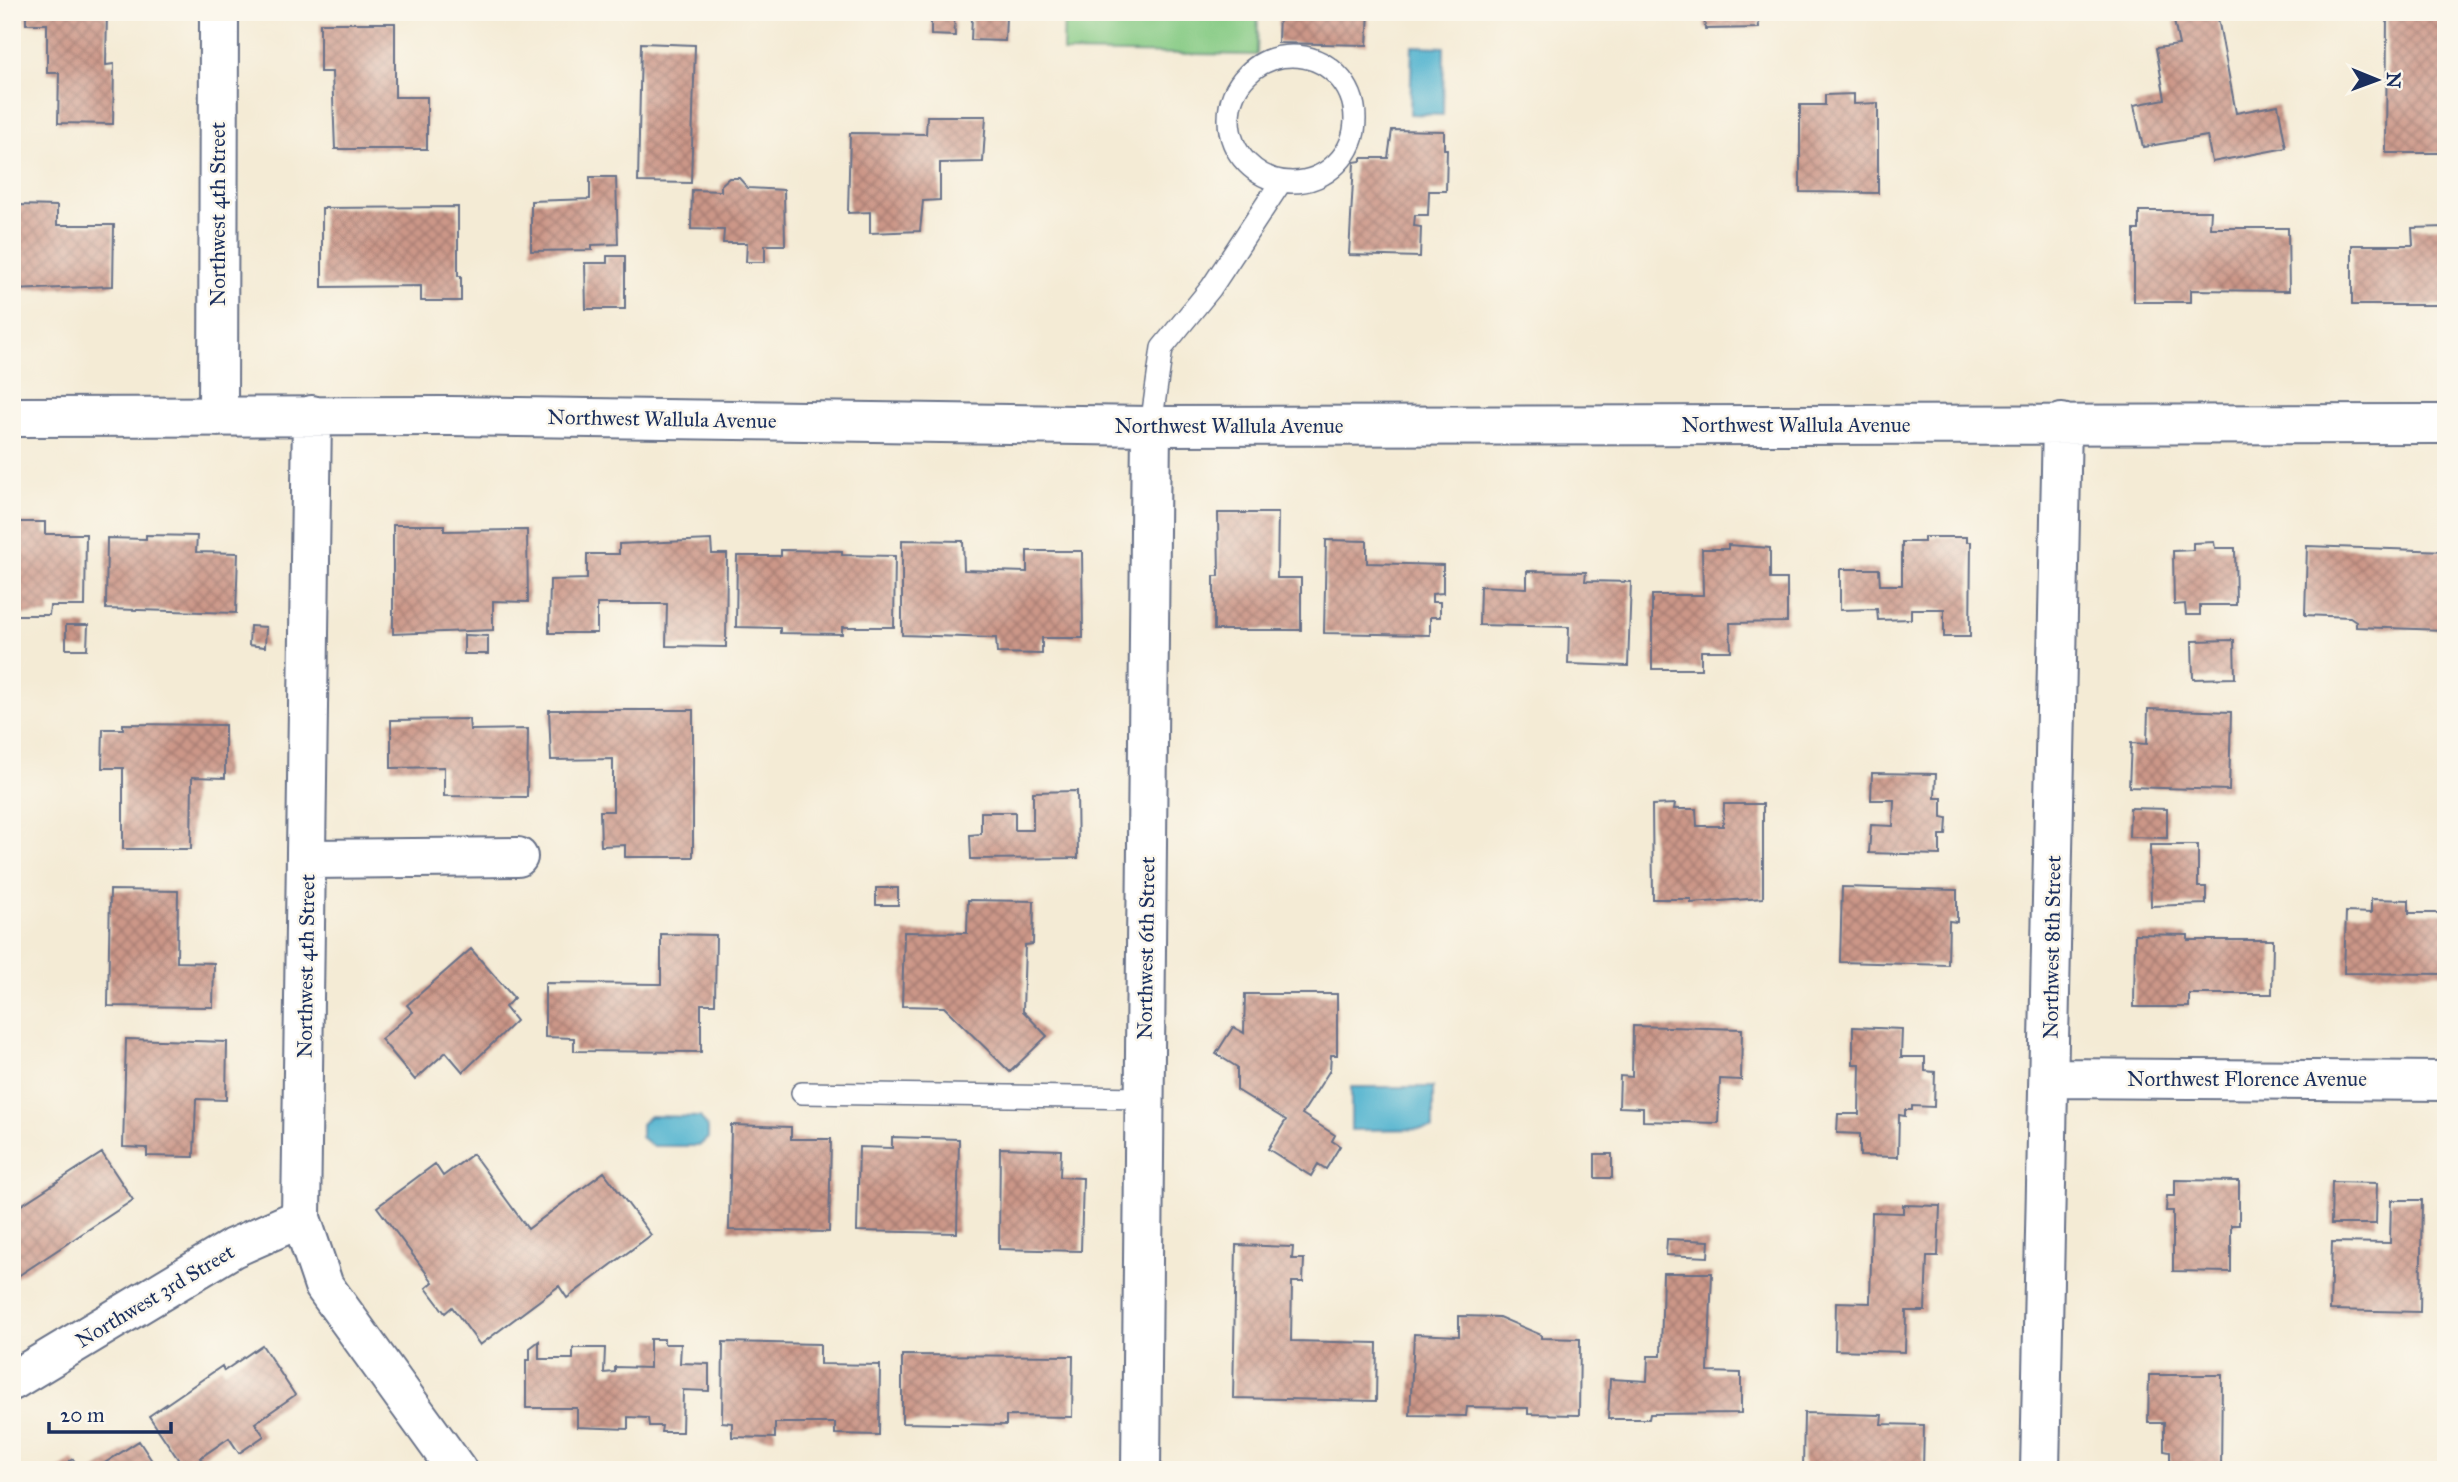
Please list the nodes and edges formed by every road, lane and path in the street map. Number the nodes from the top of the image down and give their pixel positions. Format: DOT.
graph roads {
  1 [pos="219,12"];
  2 [pos="1281,182"];
  3 [pos="312,415"];
  4 [pos="12,416"];
  5 [pos="218,417"];
  6 [pos="2062,423"];
  7 [pos="2446,424"];
  8 [pos="1151,426"];
  9 [pos="518,856"];
  10 [pos="308,859"];
  11 [pos="2049,1078"];
  12 [pos="2446,1080"];
  13 [pos="802,1093"];
  14 [pos="1144,1098"];
  15 [pos="301,1218"];
  16 [pos="12,1381"];
  17 [pos="457,1470"];
  18 [pos="1141,1470"];
  19 [pos="2040,1470"];
  1 -- 5 [label="street, Northwest 4th Street"];
  2 -- 2 [label="lane"];
  2 -- 8 [label="lane"];
  3 -- 5 [label="street, Northwest Wallula Avenue"];
  3 -- 8 [label="street, Northwest Wallula Avenue"];
  3 -- 10 [label="street, Northwest 4th Street"];
  4 -- 5 [label="street, Northwest Wallula Avenue"];
  6 -- 7 [label="street, Northwest Wallula Avenue"];
  6 -- 8 [label="street, Northwest Wallula Avenue"];
  6 -- 11 [label="street, Northwest 8th Street"];
  8 -- 14 [label="street, Northwest 6th Street"];
  9 -- 10 [label="street"];
  10 -- 15 [label="street, Northwest 4th Street"];
  11 -- 12 [label="street, Northwest Florence Avenue"];
  11 -- 19 [label="street, Northwest 8th Street"];
  13 -- 14 [label="lane"];
  14 -- 18 [label="street, Northwest 6th Street"];
  15 -- 16 [label="street, Northwest 3rd Street"];
  15 -- 17 [label="street, Northwest 4th Street"];
}
